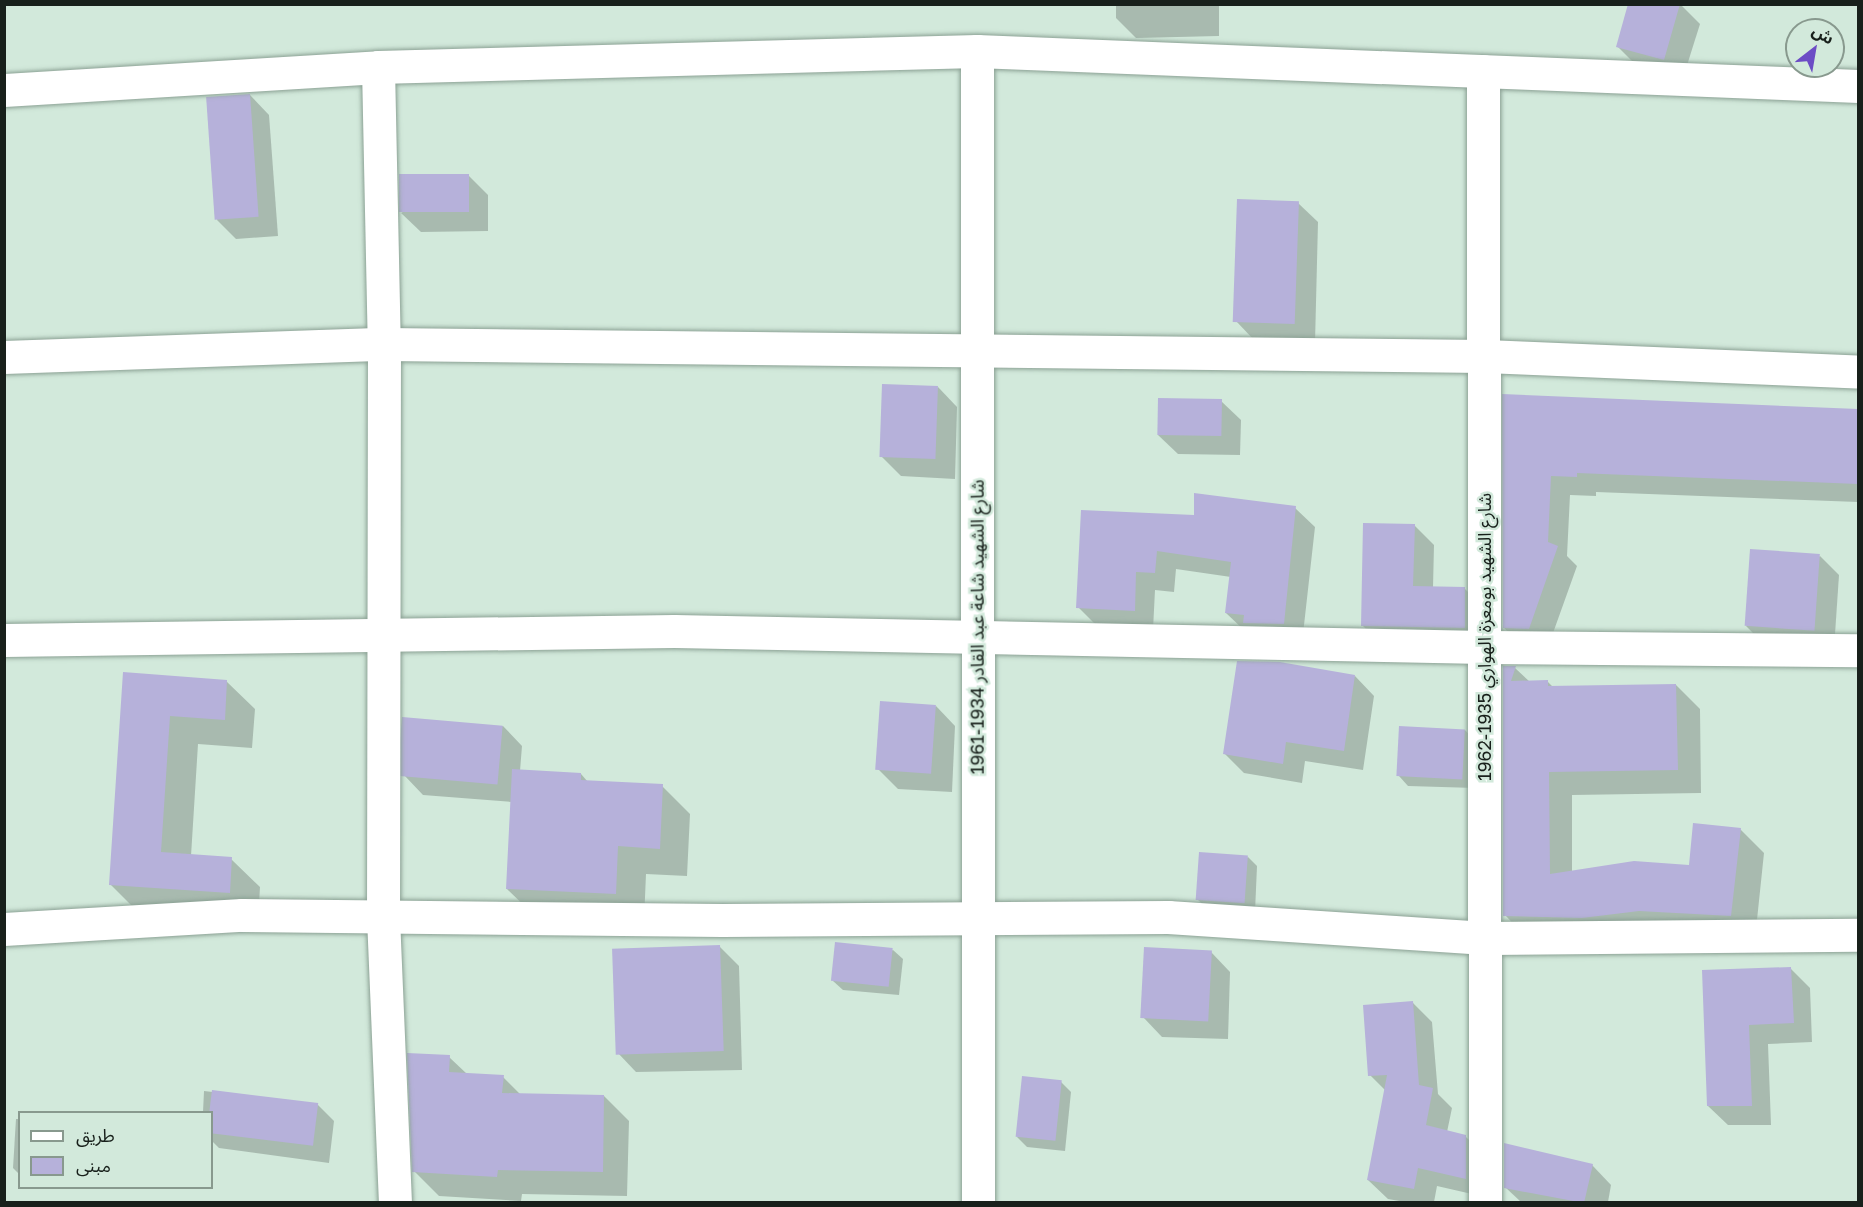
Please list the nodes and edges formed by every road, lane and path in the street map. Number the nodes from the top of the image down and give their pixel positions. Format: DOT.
graph roads {
  1 [pos="977,51"];
  2 [pos="378,67"];
  3 [pos="1483,71"];
  4 [pos="1858,86"];
  5 [pos="4,90"];
  6 [pos="384,344"];
  7 [pos="977,351"];
  8 [pos="1484,356"];
  9 [pos="4,357"];
  10 [pos="1858,372"];
  11 [pos="384,635"];
  12 [pos="977,637"];
  13 [pos="4,640"];
  14 [pos="1484,647"];
  15 [pos="1858,650"];
  16 [pos="383,917"];
  17 [pos="978,918"];
  18 [pos="4,929"];
  19 [pos="1858,935"];
  20 [pos="1485,938"];
  21 [pos="394,1203"];
  22 [pos="978,1203"];
  23 [pos="1485,1203"];
  1 -- 2 [label="street"];
  1 -- 3 [label="street"];
  1 -- 7 [label="street, شارع الشهيد شاعة عبد القادر 1934-1961"];
  2 -- 5 [label="street"];
  2 -- 6 [label="street"];
  3 -- 4 [label="street"];
  3 -- 8 [label="street, شارع الشهيد بومعزة الهواري 1935-1962"];
  6 -- 7 [label="street"];
  6 -- 9 [label="street"];
  6 -- 11 [label="street"];
  7 -- 8 [label="street"];
  7 -- 12 [label="street, شارع الشهيد شاعة عبد القادر 1934-1961"];
  8 -- 10 [label="street"];
  8 -- 14 [label="street, شارع الشهيد بومعزة الهواري 1935-1962"];
  11 -- 12 [label="street"];
  11 -- 13 [label="street"];
  11 -- 16 [label="street"];
  12 -- 14 [label="street"];
  12 -- 17 [label="street, شارع الشهيد شاعة عبد القادر 1934-1961"];
  14 -- 15 [label="street"];
  14 -- 20 [label="street, شارع الشهيد بومعزة الهواري 1935-1962"];
  16 -- 17 [label="street"];
  16 -- 18 [label="street"];
  16 -- 21 [label="street"];
  17 -- 20 [label="street"];
  17 -- 22 [label="street, شارع الشهيد شاعة عبد القادر 1934-1961"];
  19 -- 20 [label="street"];
  20 -- 23 [label="street, شارع الشهيد بومعزة الهواري 1935-1962"];
}
